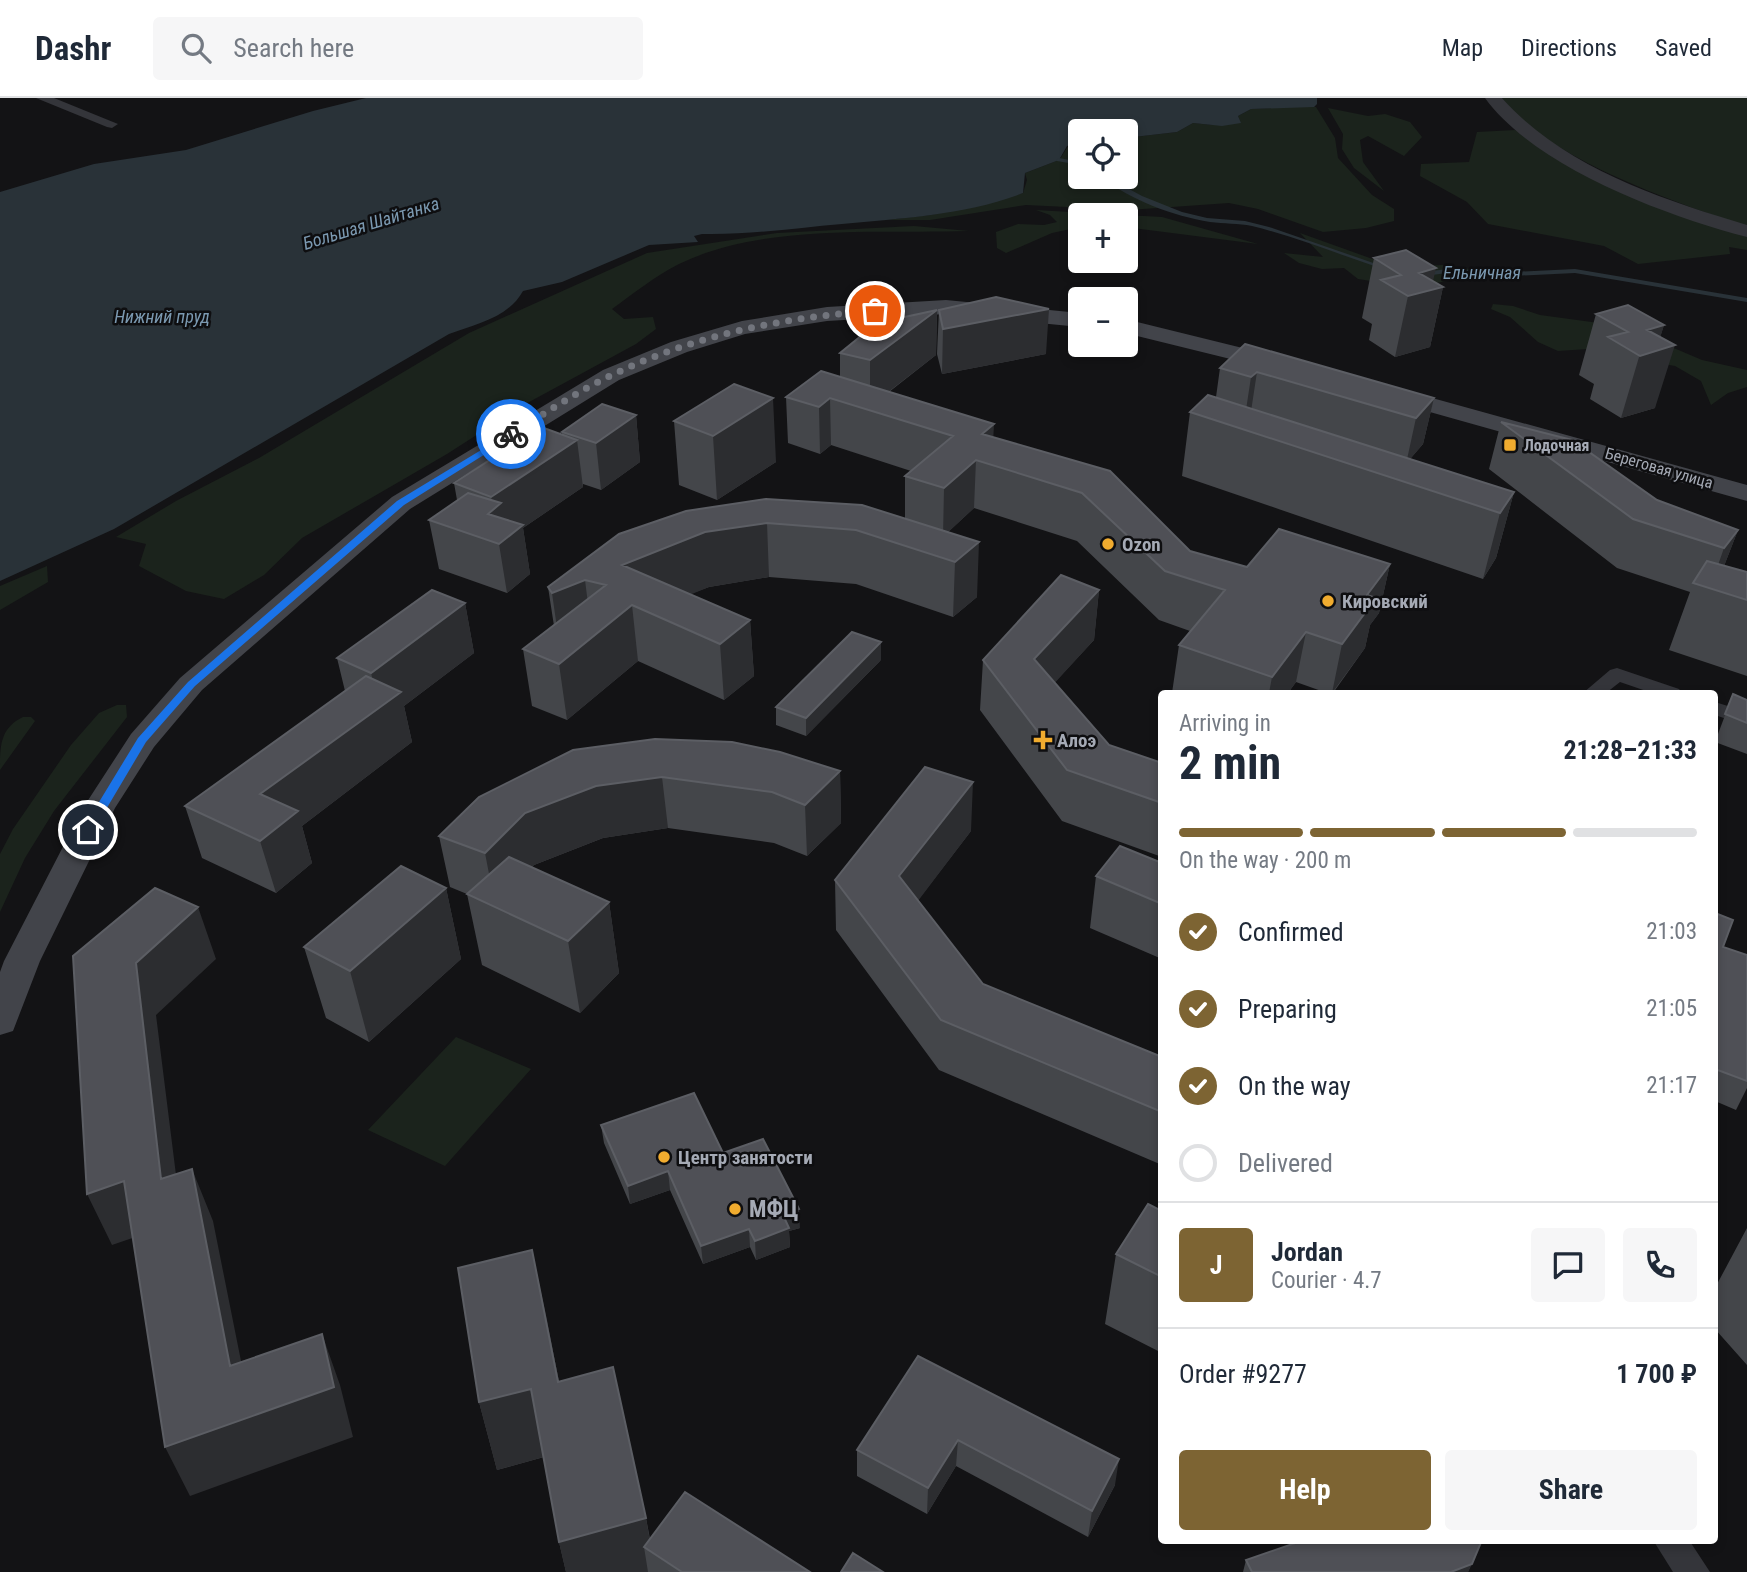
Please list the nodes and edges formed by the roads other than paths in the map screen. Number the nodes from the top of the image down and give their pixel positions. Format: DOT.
graph roads {
  1 [pos="42,98"];
  2 [pos="1493,98"];
  3 [pos="112,124"];
  4 [pos="1747,231"];
  5 [pos="1068,319"];
  6 [pos="1138,329"];
  7 [pos="1303,370"];
  8 [pos="1367,387"];
  9 [pos="1747,493"];
  10 [pos="1596,690"];
  11 [pos="1663,690"];
  12 [pos="1718,709"];
  13 [pos="1747,719"];
  14 [pos="0,1021"];
  15 [pos="1672,1544"];
  16 [pos="1693,1572"];
  1 -- 3 [label="street"];
  2 -- 4 [label="street"];
  5 -- 14 [label="main road"];
  6 -- 7 [label="main road"];
  8 -- 9 [label="main road, Береговая улица"];
  10 -- 11 [label="street"];
  12 -- 13 [label="street"];
  15 -- 16 [label="street"];
}
